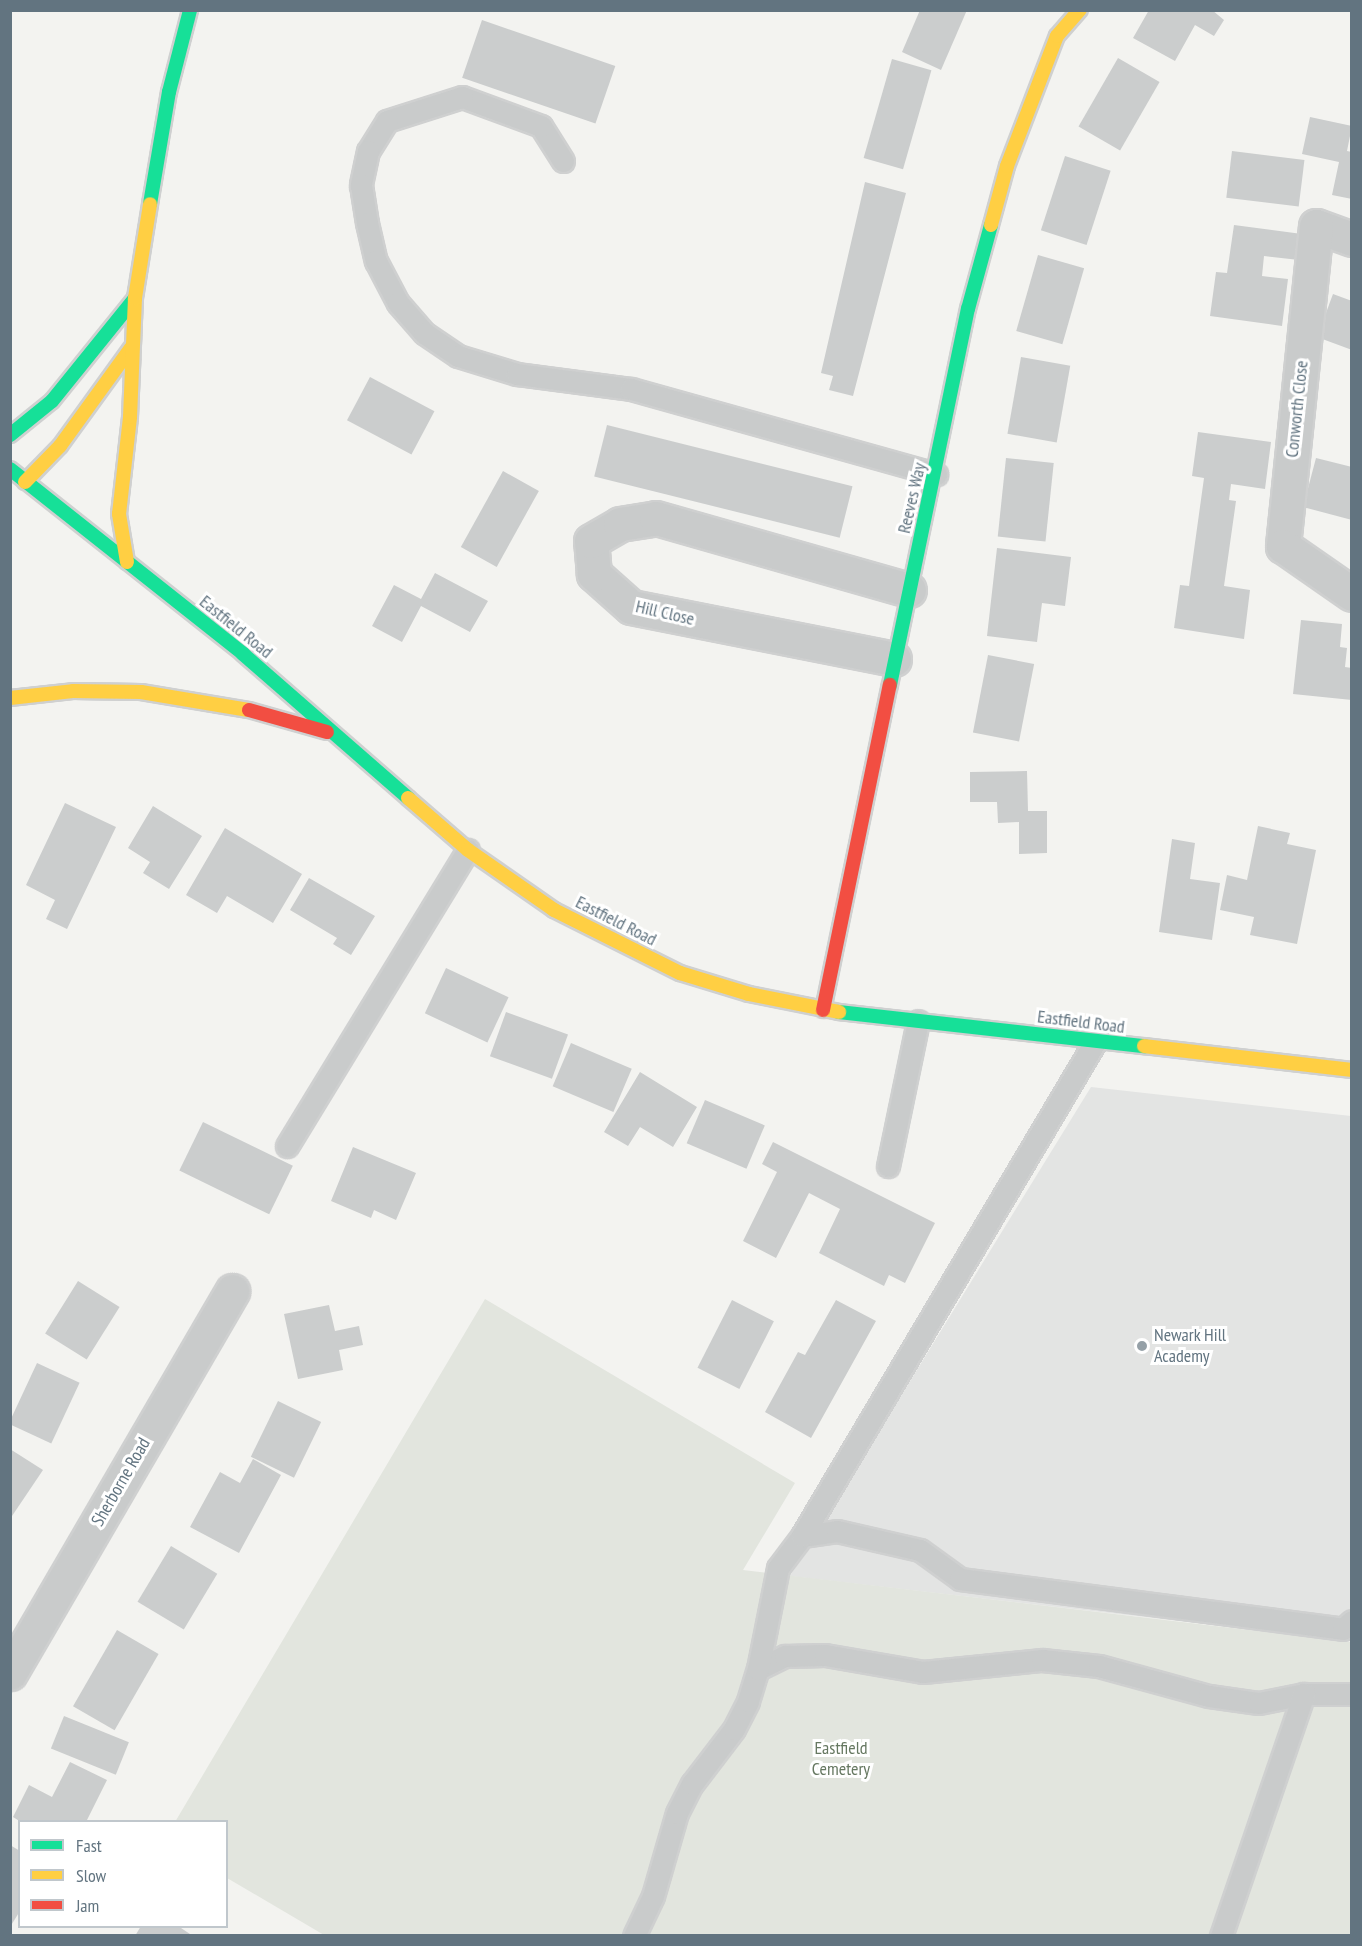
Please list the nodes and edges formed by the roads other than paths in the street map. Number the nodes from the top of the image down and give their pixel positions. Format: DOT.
graph roads {
  1 [pos="190,10"];
  2 [pos="1080,10"];
  3 [pos="563,160"];
  4 [pos="1352,239"];
  5 [pos="135,297"];
  6 [pos="131,348"];
  7 [pos="10,435"];
  8 [pos="10,469"];
  9 [pos="936,474"];
  10 [pos="25,482"];
  11 [pos="10,493"];
  12 [pos="127,562"];
  13 [pos="909,590"];
  14 [pos="1352,594"];
  15 [pos="894,660"];
  16 [pos="10,698"];
  17 [pos="334,734"];
  18 [pos="468,850"];
  19 [pos="823,1010"];
  20 [pos="918,1021"];
  21 [pos="1095,1042"];
  22 [pos="1352,1070"];
  23 [pos="287,1146"];
  24 [pos="888,1166"];
  25 [pos="232,1291"];
  26 [pos="802,1536"];
  27 [pos="1352,1621"];
  28 [pos="758,1669"];
  29 [pos="10,1672"];
  30 [pos="1304,1694"];
  31 [pos="1352,1694"];
  32 [pos="634,1935"];
  33 [pos="1221,1935"];
  1 -- 5 [label="main road"];
  2 -- 9 [label="main road, Reeves Way"];
  3 -- 9 [label="lane"];
  4 -- 14 [label="street, Conworth Close"];
  5 -- 6 [label="main road"];
  5 -- 7 [label="main road"];
  6 -- 10 [label="main road"];
  6 -- 12 [label="main road"];
  8 -- 10 [label="main road, Eastfield Road"];
  9 -- 13 [label="main road, Reeves Way"];
  10 -- 11 [label="main road"];
  10 -- 12 [label="main road, Eastfield Road"];
  12 -- 17 [label="main road, Eastfield Road"];
  13 -- 15 [label="main road, Reeves Way"];
  13 -- 15 [label="street, Hill Close"];
  15 -- 19 [label="main road, Reeves Way"];
  16 -- 17 [label="main road"];
  17 -- 18 [label="main road, Eastfield Road"];
  18 -- 19 [label="main road, Eastfield Road"];
  18 -- 23 [label="lane"];
  19 -- 20 [label="main road, Eastfield Road"];
  20 -- 21 [label="main road, Eastfield Road"];
  20 -- 24 [label="lane"];
  21 -- 22 [label="main road, Eastfield Road"];
  21 -- 26 [label="lane"];
  25 -- 29 [label="street, Sherborne Road"];
  26 -- 27 [label="lane"];
  26 -- 28 [label="lane"];
  28 -- 30 [label="lane"];
  28 -- 32 [label="lane"];
  30 -- 31 [label="lane"];
  30 -- 33 [label="lane"];
}
